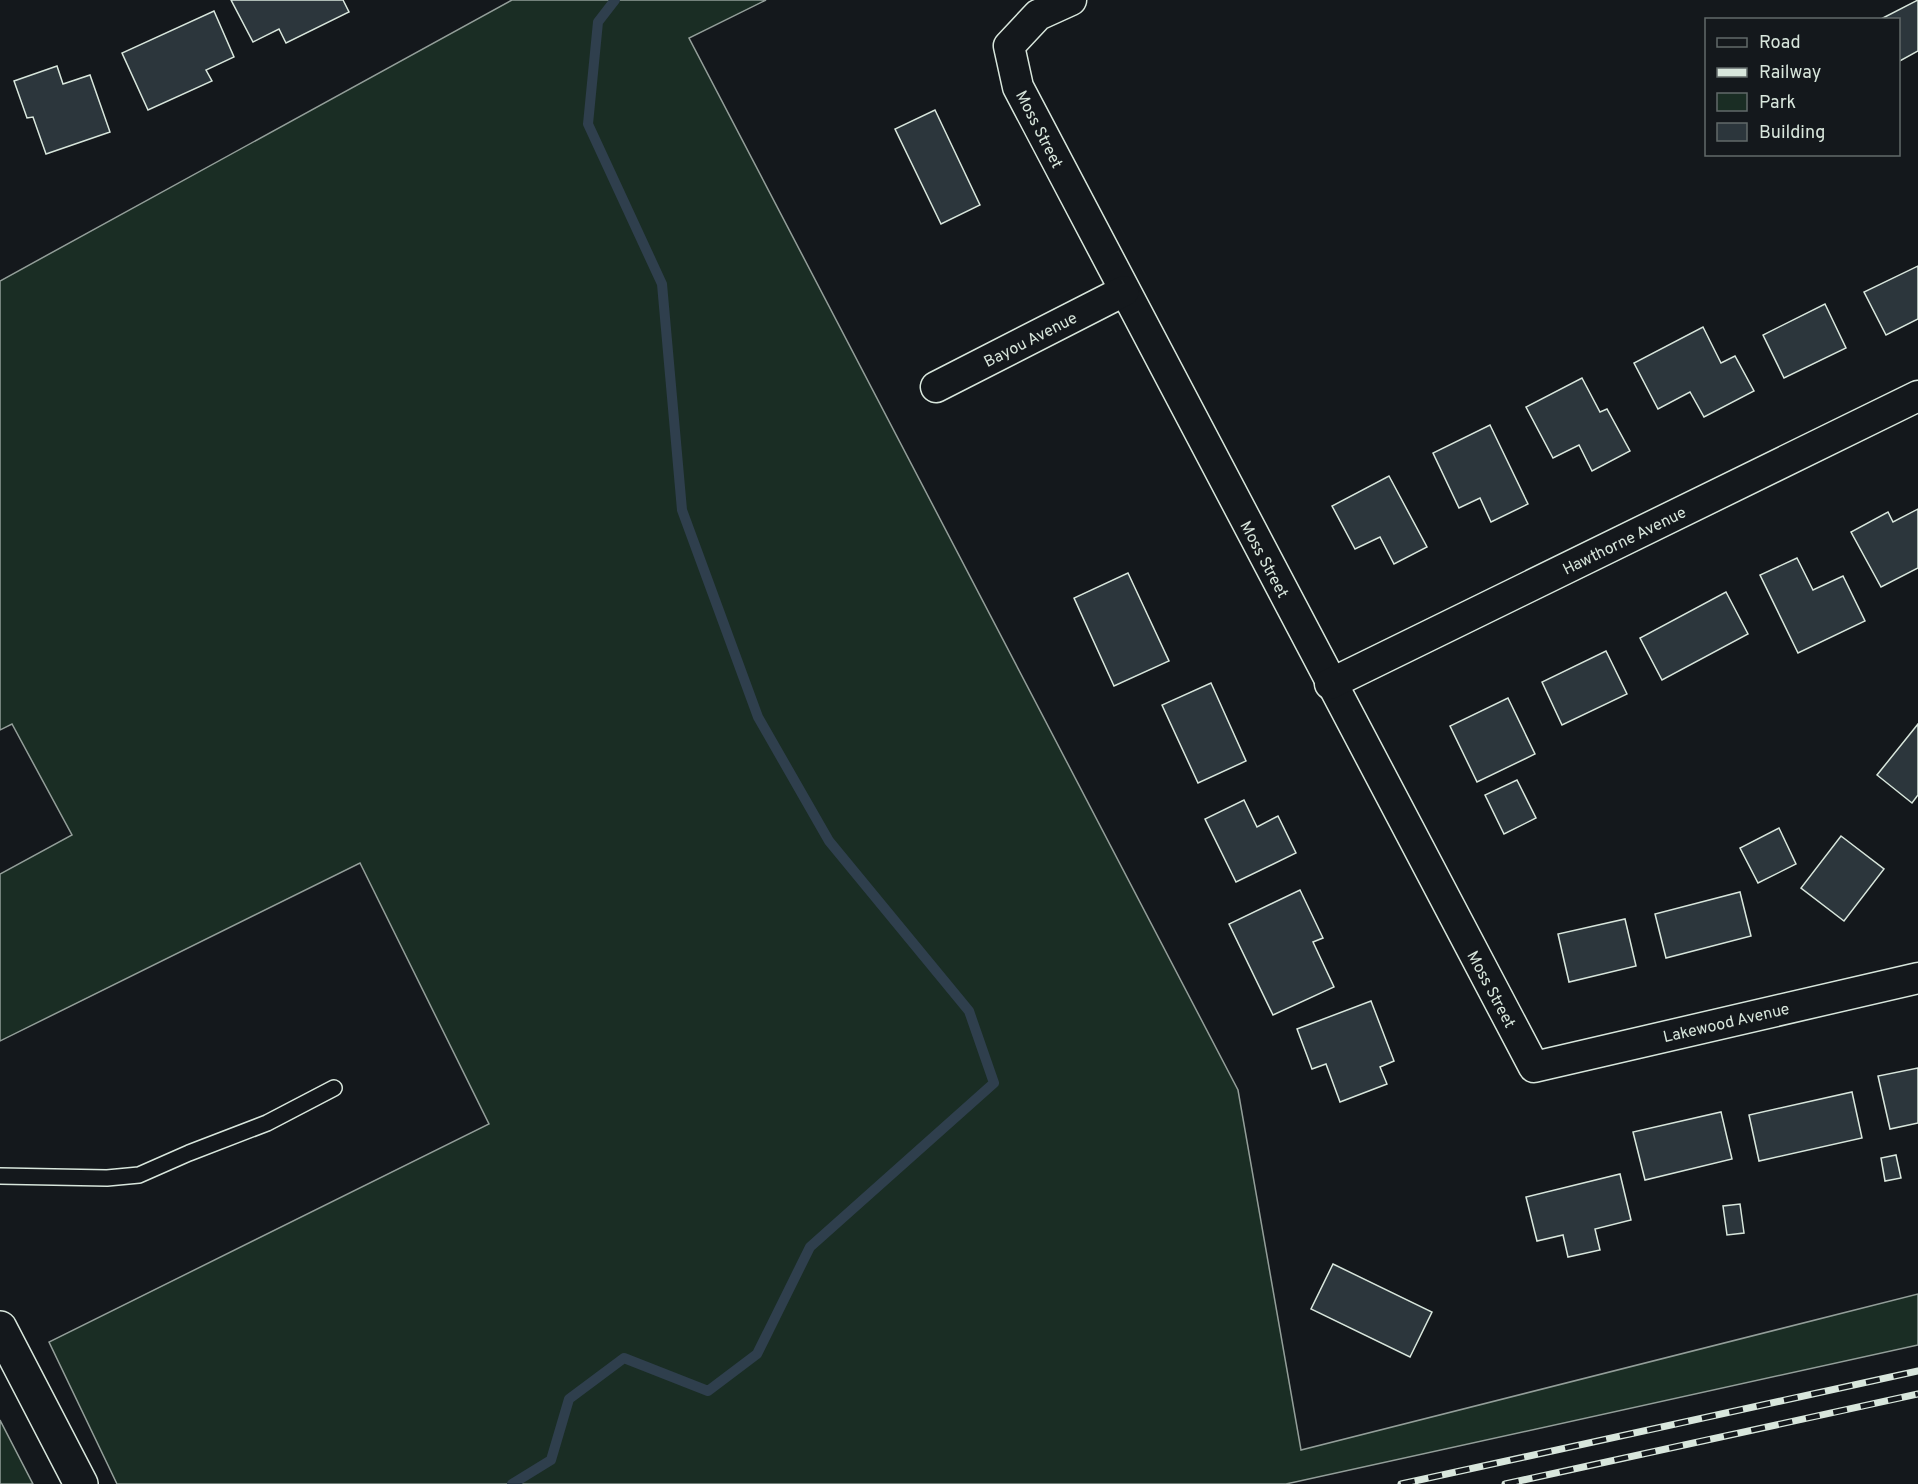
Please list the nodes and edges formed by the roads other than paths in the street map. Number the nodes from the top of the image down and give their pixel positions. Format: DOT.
graph roads {
  1 [pos="1071,0"];
  2 [pos="1124,291"];
  3 [pos="936,387"];
  4 [pos="1918,396"];
  5 [pos="1330,684"];
  6 [pos="1918,978"];
  7 [pos="1534,1067"];
  8 [pos="334,1089"];
  9 [pos="0,1176"];
  10 [pos="0,1328"];
  11 [pos="81,1484"];
  1 -- 2 [label="street, Moss Street"];
  2 -- 3 [label="street, Bayou Avenue"];
  2 -- 5 [label="street, Moss Street"];
  4 -- 5 [label="street, Hawthorne Avenue"];
  5 -- 7 [label="street, Moss Street"];
  6 -- 7 [label="street, Lakewood Avenue"];
  8 -- 9 [label="lane"];
  10 -- 11 [label="street"];
}
